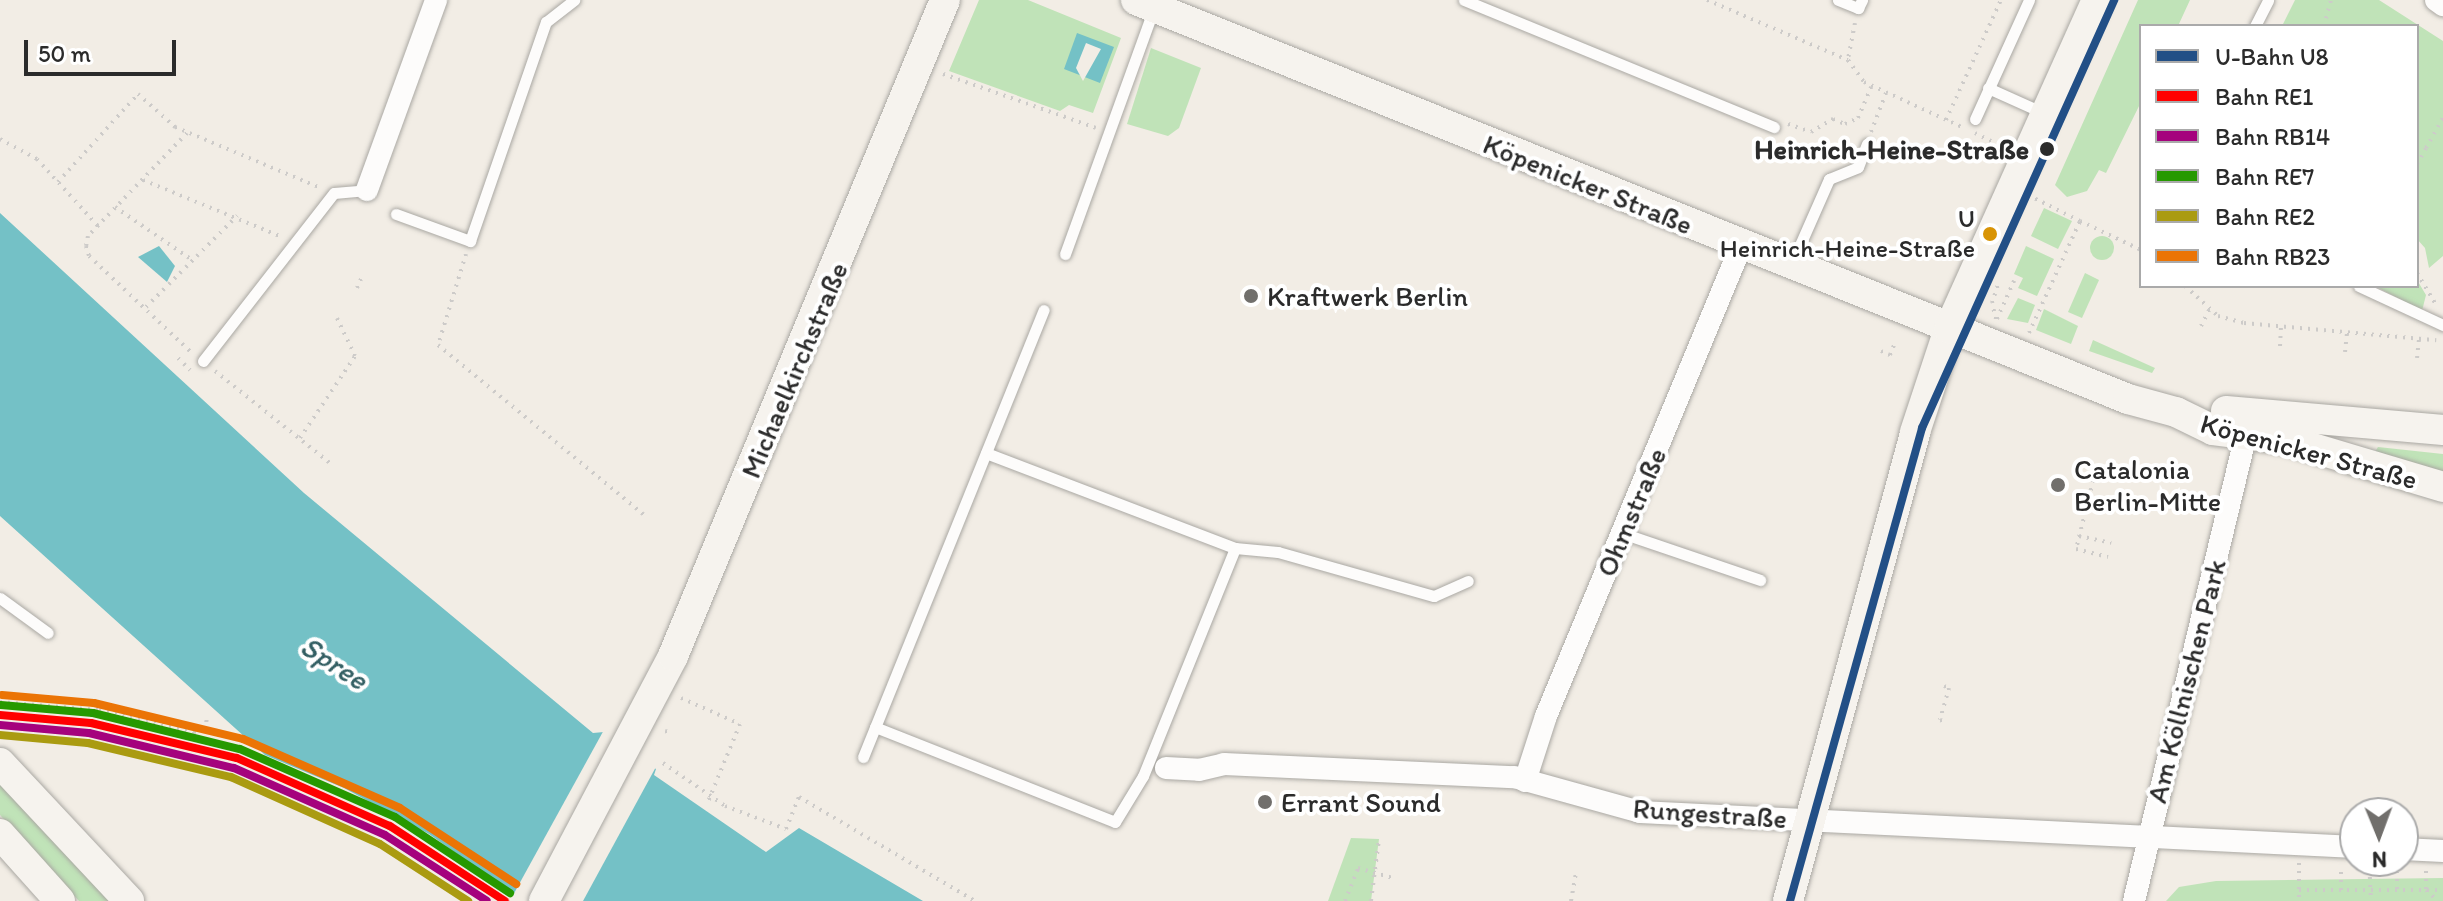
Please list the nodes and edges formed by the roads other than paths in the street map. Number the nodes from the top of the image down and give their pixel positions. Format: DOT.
graph roads {
  1 [pos="436,0"];
  2 [pos="574,0"];
  3 [pos="945,0"];
  4 [pos="1464,0"];
  5 [pos="1838,0"];
  6 [pos="2029,0"];
  7 [pos="2097,0"];
  8 [pos="2268,0"];
  9 [pos="2436,0"];
  10 [pos="1145,4"];
  11 [pos="1860,4"];
  12 [pos="2443,5"];
  13 [pos="2256,24"];
  14 [pos="1988,88"];
  15 [pos="2045,113"];
  16 [pos="1975,119"];
  17 [pos="1774,127"];
  18 [pos="1867,144"];
  19 [pos="367,190"];
  20 [pos="396,214"];
  21 [pos="1741,246"];
  22 [pos="1065,254"];
  23 [pos="1791,266"];
  24 [pos="2363,288"];
  25 [pos="1044,310"];
  26 [pos="2443,325"];
  27 [pos="1949,329"];
  28 [pos="203,361"];
  29 [pos="2249,423"];
  30 [pos="2443,430"];
  31 [pos="986,453"];
  32 [pos="2443,487"];
  33 [pos="1622,533"];
  34 [pos="1235,548"];
  35 [pos="1760,580"];
  36 [pos="1468,581"];
  37 [pos="0,598"];
  38 [pos="48,633"];
  39 [pos="875,727"];
  40 [pos="863,757"];
  41 [pos="0,763"];
  42 [pos="1157,764"];
  43 [pos="1525,781"];
  44 [pos="1810,819"];
  45 [pos="0,834"];
  46 [pos="2147,836"];
  47 [pos="2339,846"];
  48 [pos="2419,850"];
  49 [pos="2443,851"];
  50 [pos="60,901"];
  51 [pos="129,901"];
  52 [pos="544,901"];
  53 [pos="1788,901"];
  54 [pos="2134,901"];
  1 -- 19 [label="street"];
  2 -- 20 [label="lane"];
  3 -- 52 [label="main road, Michaelkirchstraße"];
  4 -- 17 [label="lane"];
  5 -- 11 [label="lane"];
  6 -- 14 [label="lane"];
  7 -- 15 [label="main road"];
  8 -- 13 [label="lane"];
  9 -- 12 [label="street"];
  10 -- 21 [label="main road, Köpenicker Straße"];
  10 -- 22 [label="lane"];
  14 -- 15 [label="lane"];
  14 -- 16 [label="lane"];
  15 -- 27 [label="main road"];
  18 -- 23 [label="lane"];
  19 -- 28 [label="lane"];
  21 -- 23 [label="main road, Köpenicker Straße"];
  21 -- 33 [label="street, Ohmstraße"];
  23 -- 27 [label="main road, Köpenicker Straße"];
  24 -- 26 [label="lane"];
  25 -- 31 [label="lane"];
  27 -- 29 [label="main road, Köpenicker Straße"];
  27 -- 44 [label="main road"];
  29 -- 30 [label="main road, Köpenicker Straße"];
  29 -- 32 [label="main road, Köpenicker Straße"];
  29 -- 46 [label="street, Am Köllnischen Park"];
  31 -- 34 [label="lane"];
  31 -- 39 [label="lane"];
  33 -- 35 [label="lane"];
  33 -- 43 [label="street, Ohmstraße"];
  34 -- 36 [label="lane"];
  34 -- 42 [label="lane"];
  37 -- 38 [label="lane"];
  39 -- 40 [label="lane"];
  39 -- 42 [label="lane"];
  41 -- 51 [label="main road"];
  42 -- 43 [label="street, Rungestraße"];
  43 -- 44 [label="street, Rungestraße"];
  44 -- 46 [label="street, Rungestraße"];
  44 -- 53 [label="main road"];
  45 -- 50 [label="main road"];
  46 -- 47 [label="street, Rungestraße"];
  46 -- 54 [label="street, Am Köllnischen Park"];
  48 -- 49 [label="street"];
}
